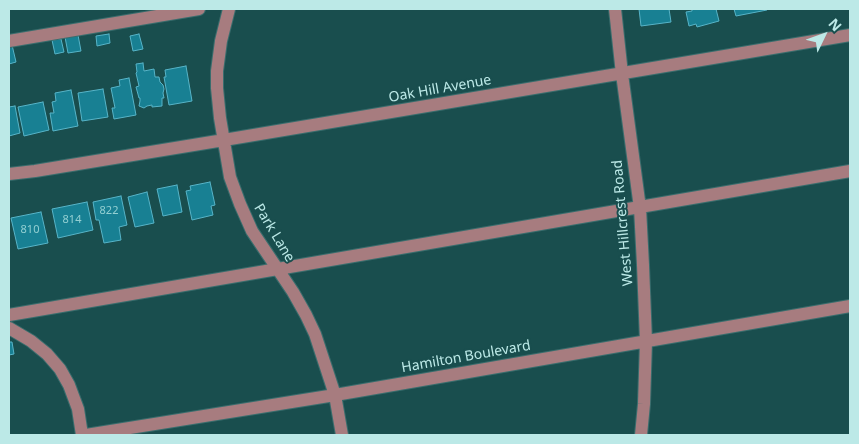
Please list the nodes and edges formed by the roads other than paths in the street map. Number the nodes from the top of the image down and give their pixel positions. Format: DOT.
graph roads {
  1 [pos="200,9"];
  2 [pos="229,9"];
  3 [pos="615,9"];
  4 [pos="850,34"];
  5 [pos="9,41"];
  6 [pos="622,74"];
  7 [pos="224,140"];
  8 [pos="35,171"];
  9 [pos="850,171"];
  10 [pos="9,174"];
  11 [pos="9,178"];
  12 [pos="640,208"];
  13 [pos="278,269"];
  14 [pos="850,306"];
  15 [pos="9,315"];
  16 [pos="9,328"];
  17 [pos="646,341"];
  18 [pos="335,395"];
  19 [pos="120,432"];
  20 [pos="82,435"];
  21 [pos="86,435"];
  22 [pos="342,435"];
  23 [pos="640,435"];
  1 -- 5 [label="street"];
  2 -- 7 [label="street, Park Lane"];
  3 -- 6 [label="street, West Hillcrest Road"];
  4 -- 6 [label="street, Oak Hill Avenue"];
  6 -- 7 [label="street, Oak Hill Avenue"];
  6 -- 12 [label="street, West Hillcrest Road"];
  7 -- 8 [label="street, Oak Hill Avenue"];
  7 -- 13 [label="street, Park Lane"];
  8 -- 10 [label="street, Oak Hill Avenue"];
  8 -- 11 [label="street, Oak Hill Avenue"];
  9 -- 12 [label="street"];
  12 -- 13 [label="street"];
  12 -- 17 [label="street, West Hillcrest Road"];
  13 -- 15 [label="street"];
  13 -- 18 [label="street, Park Lane"];
  14 -- 17 [label="street, Hamilton Boulevard"];
  16 -- 20 [label="street"];
  17 -- 18 [label="street, Hamilton Boulevard"];
  17 -- 23 [label="street, West Hillcrest Road"];
  18 -- 19 [label="street, Hamilton Boulevard"];
  18 -- 22 [label="street, Park Lane"];
  19 -- 21 [label="street, Hamilton Boulevard"];
}
